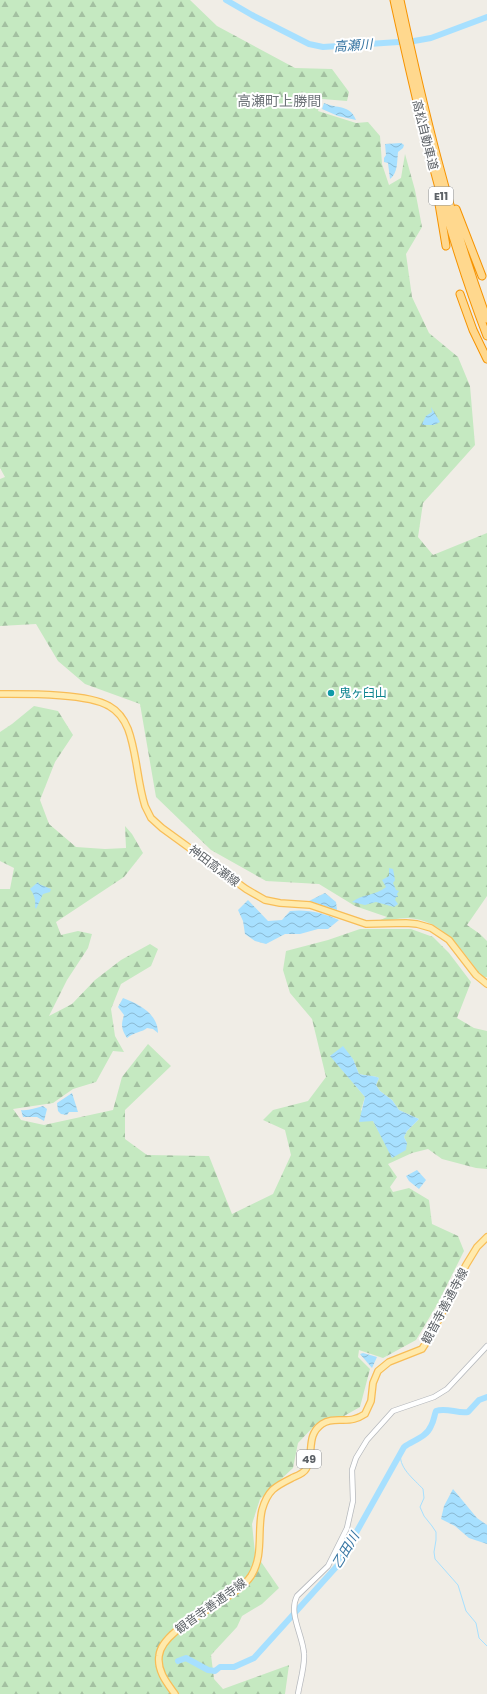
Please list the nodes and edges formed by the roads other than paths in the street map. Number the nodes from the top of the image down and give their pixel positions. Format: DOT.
graph roads {
  1 [pos="394,0"];
  2 [pos="400,0"];
  3 [pos="409,54"];
  4 [pos="434,144"];
  5 [pos="436,177"];
  6 [pos="446,246"];
  7 [pos="482,276"];
  8 [pos="460,294"];
  9 [pos="487,319"];
  10 [pos="487,336"];
  11 [pos="487,359"];
  12 [pos="0,694"];
  13 [pos="487,984"];
  14 [pos="487,1238"];
  15 [pos="487,1346"];
  16 [pos="175,1694"];
  17 [pos="298,1694"];
  1 -- 3 [label="highway, 高松自動車道 / E11"];
  2 -- 3 [label="highway, 高松自動車道 / E11"];
  3 -- 4 [label="highway, 高松自動車道 / E11"];
  3 -- 5 [label="highway, 高松自動車道 / E11"];
  4 -- 7 [label="highway"];
  4 -- 9 [label="highway, 高松自動車道 / E11"];
  5 -- 6 [label="highway"];
  5 -- 10 [label="highway, 高松自動車道 / E11"];
  8 -- 11 [label="highway"];
  12 -- 13 [label="main road, 神田高瀬線"];
  14 -- 16 [label="main road, 観音寺善通寺線 / 49"];
  15 -- 17 [label="street"];
}
